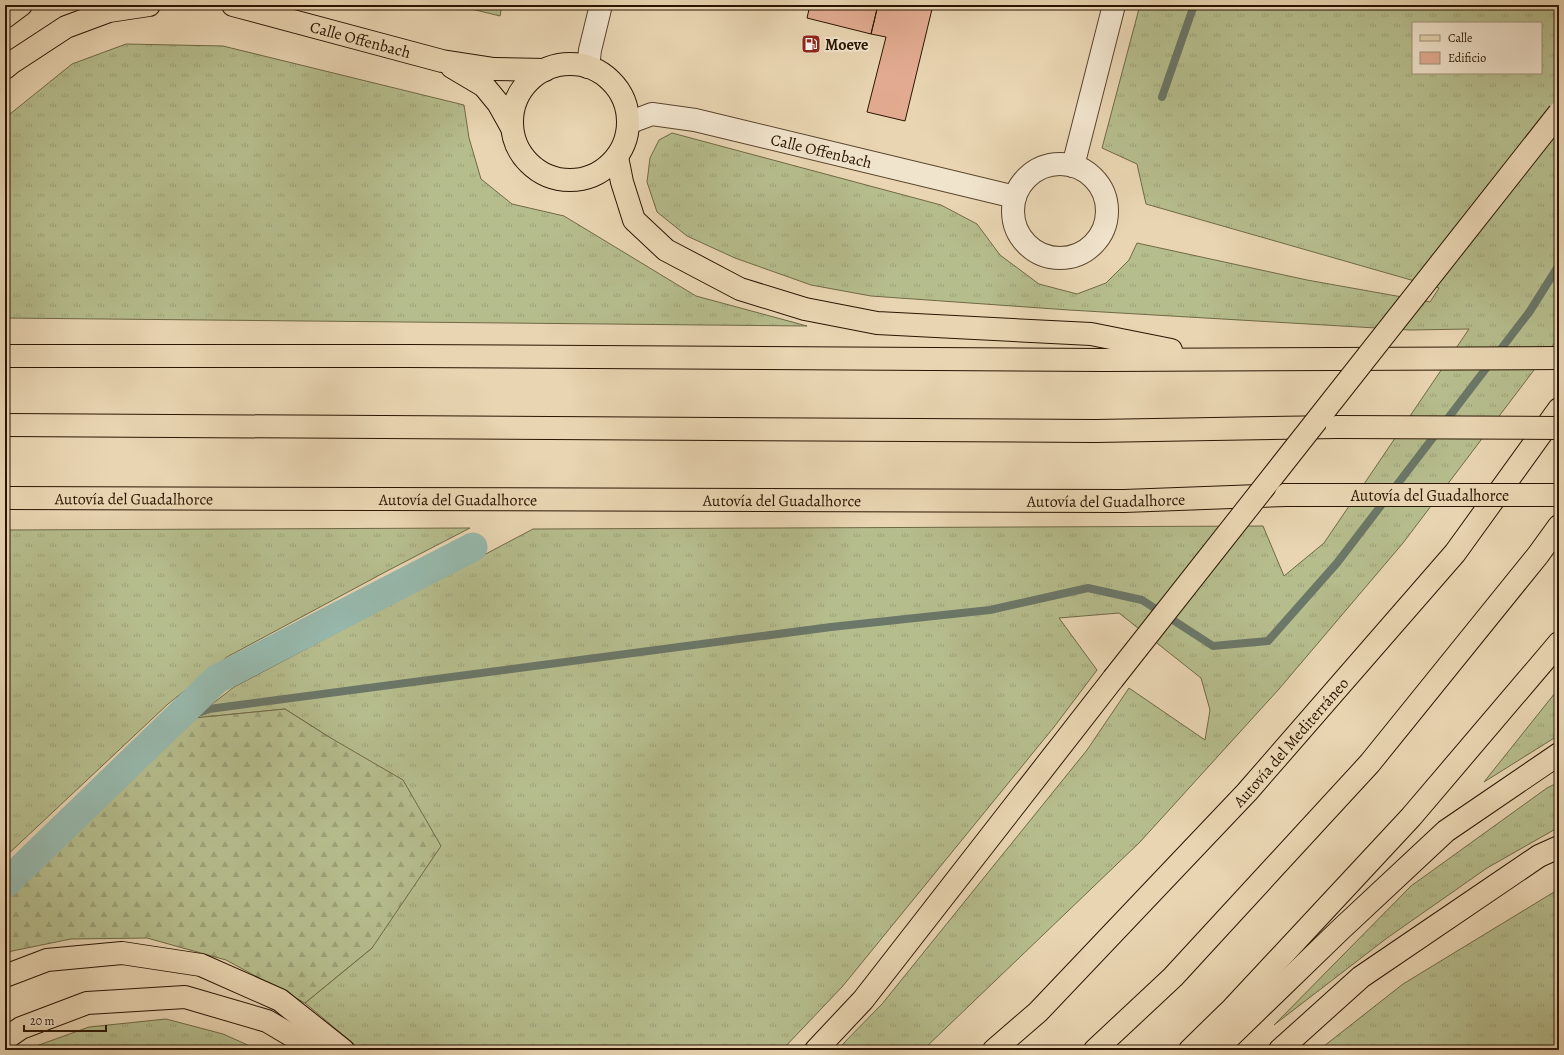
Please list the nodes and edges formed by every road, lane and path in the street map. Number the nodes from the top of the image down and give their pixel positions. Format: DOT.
graph roads {
  1 [pos="149,5"];
  2 [pos="232,5"];
  3 [pos="601,5"];
  4 [pos="1114,9"];
  5 [pos="442,61"];
  6 [pos="588,67"];
  7 [pos="5,68"];
  8 [pos="545,70"];
  9 [pos="1559,113"];
  10 [pos="628,123"];
  11 [pos="512,128"];
  12 [pos="617,157"];
  13 [pos="1073,166"];
  14 [pos="1015,197"];
  15 [pos="5,356"];
  16 [pos="1559,358"];
  17 [pos="1219,359"];
  18 [pos="1559,409"];
  19 [pos="5,424"];
  20 [pos="1559,428"];
  21 [pos="1559,495"];
  22 [pos="5,498"];
  23 [pos="1559,526"];
  24 [pos="1559,643"];
  25 [pos="1559,754"];
  26 [pos="1559,848"];
  27 [pos="5,976"];
  28 [pos="5,1039"];
  29 [pos="316,1050"];
  30 [pos="343,1050"];
  31 [pos="816,1050"];
  32 [pos="994,1050"];
  33 [pos="1095,1050"];
  34 [pos="1190,1050"];
  35 [pos="1216,1050"];
  36 [pos="1280,1050"];
  1 -- 7 [label="main road"];
  2 -- 5 [label="main road, Calle Offenbach"];
  3 -- 6 [label="street"];
  4 -- 13 [label="street"];
  5 -- 8 [label="main road, Calle Offenbach"];
  5 -- 11 [label="main road, Calle Offenbach"];
  6 -- 8 [label="main road"];
  6 -- 10 [label="main road"];
  8 -- 11 [label="main road"];
  9 -- 31 [label="main road, bridge"];
  10 -- 12 [label="main road"];
  10 -- 14 [label="street, Calle Offenbach"];
  11 -- 12 [label="main road"];
  12 -- 17 [label="main road"];
  13 -- 14 [label="street"];
  13 -- 14 [label="street"];
  15 -- 17 [label="main road"];
  16 -- 17 [label="main road"];
  18 -- 32 [label="main road, Autovía del Mediterráneo"];
  19 -- 20 [label="main road, bridge"];
  21 -- 22 [label="main road, Autovía del Guadalhorce, bridge"];
  23 -- 33 [label="main road"];
  24 -- 34 [label="main road"];
  25 -- 35 [label="main road"];
  26 -- 36 [label="main road"];
  27 -- 30 [label="main road"];
  28 -- 29 [label="main road"];
}
